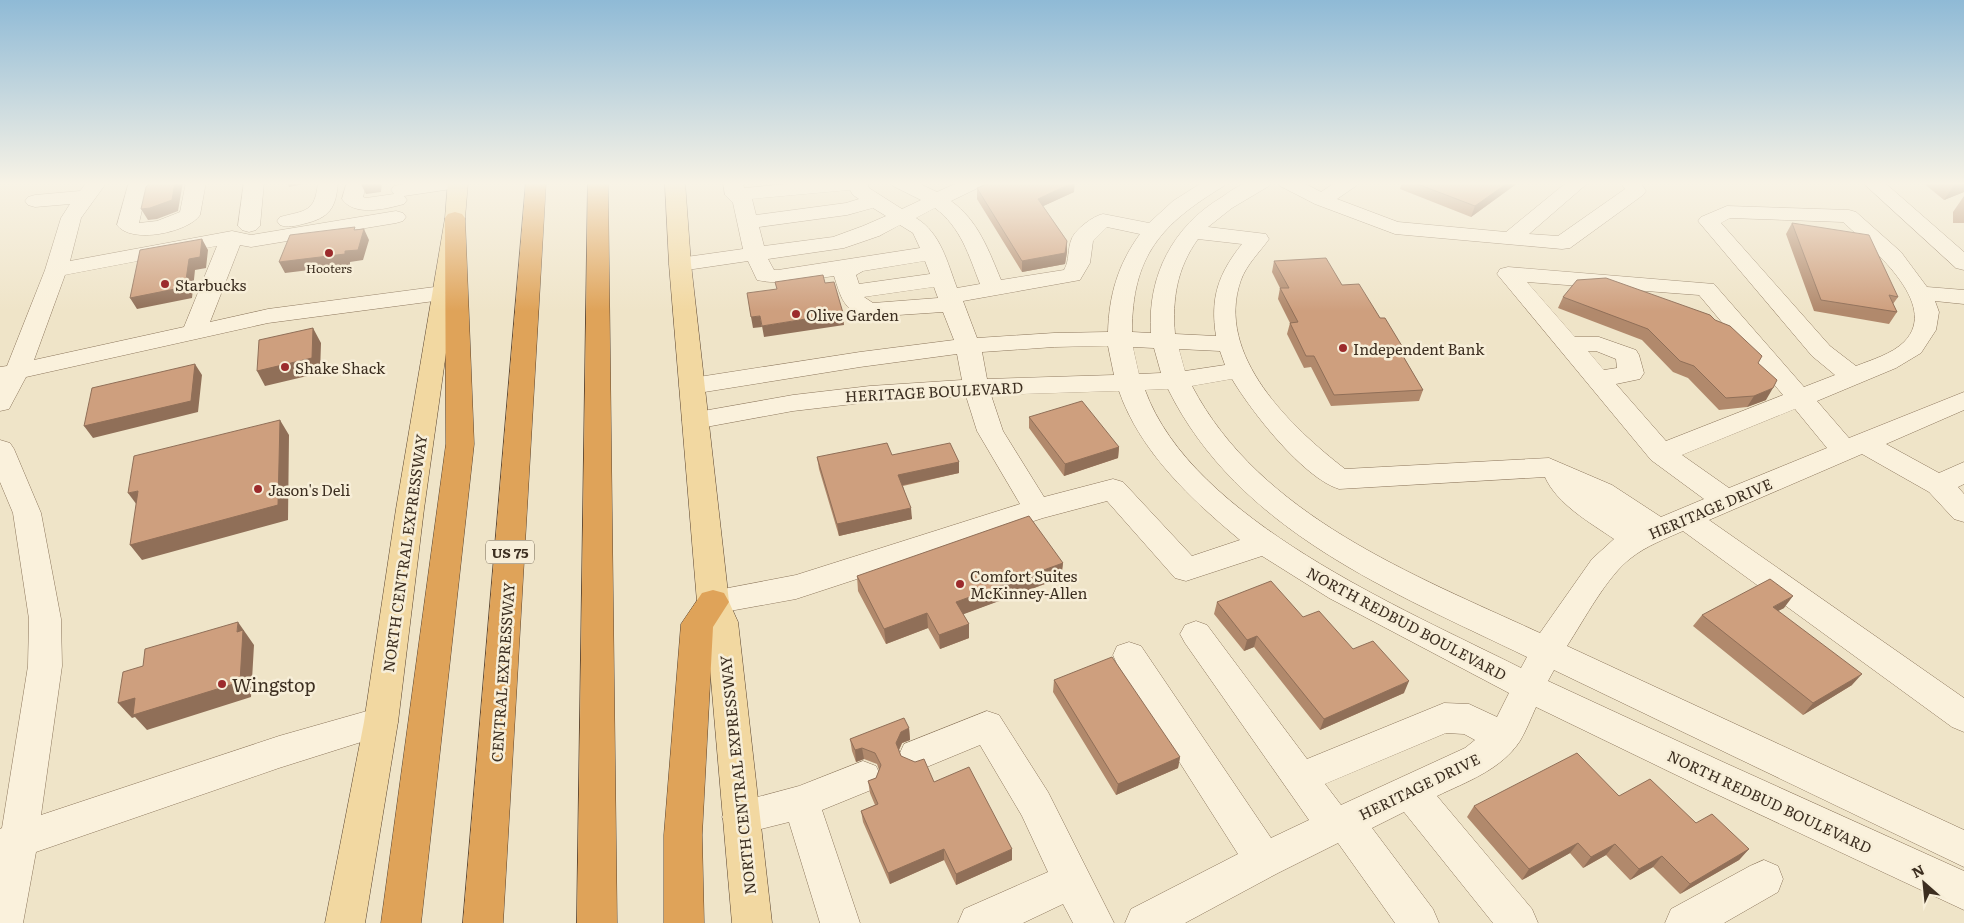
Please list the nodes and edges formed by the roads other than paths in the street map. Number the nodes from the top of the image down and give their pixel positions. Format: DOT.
graph roads {
  1 [pos="69,225"];
  2 [pos="128,225"];
  3 [pos="164,225"];
  4 [pos="242,225"];
  5 [pos="270,225"];
  6 [pos="311,225"];
  7 [pos="454,225"];
  8 [pos="455,225"];
  9 [pos="533,225"];
  10 [pos="598,225"];
  11 [pos="678,225"];
  12 [pos="749,225"];
  13 [pos="884,225"];
  14 [pos="914,225"];
  15 [pos="964,225"];
  16 [pos="1097,225"];
  17 [pos="1129,225"];
  18 [pos="1159,225"];
  19 [pos="1199,225"];
  20 [pos="1388,225"];
  21 [pos="1527,225"];
  22 [pos="1588,225"];
  23 [pos="1712,225"];
  24 [pos="1859,225"];
  25 [pos="1922,225"];
  26 [pos="1154,230"];
  27 [pos="240,231"];
  28 [pos="1192,232"];
  29 [pos="1511,238"];
  30 [pos="1942,242"];
  31 [pos="1964,243"];
  32 [pos="933,253"];
  33 [pos="755,254"];
  34 [pos="1964,263"];
  35 [pos="680,264"];
  36 [pos="855,266"];
  37 [pos="56,270"];
  38 [pos="993,288"];
  39 [pos="1920,292"];
  40 [pos="442,293"];
  41 [pos="948,293"];
  42 [pos="1964,297"];
  43 [pos="194,332"];
  44 [pos="1119,339"];
  45 [pos="1164,340"];
  46 [pos="1229,344"];
  47 [pos="1568,344"];
  48 [pos="968,345"];
  49 [pos="1241,370"];
  50 [pos="9,373"];
  51 [pos="1853,377"];
  52 [pos="1598,379"];
  53 [pos="1175,381"];
  54 [pos="1128,383"];
  55 [pos="692,386"];
  56 [pos="976,387"];
  57 [pos="1800,398"];
  58 [pos="1964,400"];
  59 [pos="0,403"];
  60 [pos="695,420"];
  61 [pos="1854,447"];
  62 [pos="0,449"];
  63 [pos="1661,453"];
  64 [pos="1964,472"];
  65 [pos="1939,485"];
  66 [pos="1727,501"];
  67 [pos="1036,510"];
  68 [pos="1964,512"];
  69 [pos="1660,529"];
  70 [pos="1265,543"];
  71 [pos="713,602"];
  72 [pos="1196,634"];
  73 [pos="1546,651"];
  74 [pos="1129,655"];
  75 [pos="1529,688"];
  76 [pos="1964,717"];
  77 [pos="381,722"];
  78 [pos="1502,738"];
  79 [pos="917,755"];
  80 [pos="863,777"];
  81 [pos="1300,778"];
  82 [pos="1410,791"];
  83 [pos="801,802"];
  84 [pos="741,817"];
  85 [pos="1340,824"];
  86 [pos="10,842"];
  87 [pos="1964,849"];
  88 [pos="1264,860"];
  89 [pos="1764,879"];
  90 [pos="1072,881"];
  91 [pos="1964,891"];
  92 [pos="2,923"];
  93 [pos="345,923"];
  94 [pos="401,923"];
  95 [pos="483,923"];
  96 [pos="596,923"];
  97 [pos="684,923"];
  98 [pos="752,923"];
  99 [pos="840,923"];
  100 [pos="978,923"];
  101 [pos="1094,923"];
  102 [pos="1145,923"];
  103 [pos="1419,923"];
  104 [pos="1518,923"];
  105 [pos="1685,923"];
  1 -- 37 [label="street"];
  2 -- 3 [label="street"];
  4 -- 27 [label="street"];
  5 -- 27 [label="street"];
  6 -- 27 [label="street"];
  7 -- 40 [label="main road, NORTH CENTRAL EXPRESSWAY"];
  8 -- 94 [label="highway"];
  9 -- 95 [label="highway, CENTRAL EXPRESSWAY / US 75"];
  10 -- 96 [label="highway"];
  11 -- 35 [label="main road, NORTH CENTRAL EXPRESSWAY"];
  12 -- 33 [label="street"];
  13 -- 33 [label="street"];
  14 -- 32 [label="street"];
  15 -- 38 [label="street"];
  16 -- 38 [label="street"];
  17 -- 26 [label="street"];
  18 -- 26 [label="street, NORTH REDBUD BOULEVARD"];
  19 -- 28 [label="street"];
  20 -- 29 [label="street"];
  21 -- 29 [label="street"];
  22 -- 29 [label="street"];
  23 -- 51 [label="street"];
  24 -- 39 [label="street"];
  25 -- 30 [label="street"];
  26 -- 44 [label="street, NORTH REDBUD BOULEVARD"];
  27 -- 37 [label="street"];
  27 -- 43 [label="street"];
  28 -- 45 [label="street"];
  28 -- 46 [label="street"];
  30 -- 31 [label="street"];
  30 -- 34 [label="street"];
  32 -- 36 [label="street"];
  32 -- 41 [label="street"];
  33 -- 35 [label="street"];
  33 -- 36 [label="street"];
  35 -- 55 [label="main road, NORTH CENTRAL EXPRESSWAY"];
  36 -- 41 [label="street"];
  37 -- 50 [label="street"];
  38 -- 41 [label="street"];
  39 -- 42 [label="street"];
  39 -- 51 [label="street"];
  40 -- 43 [label="street"];
  40 -- 77 [label="main road, NORTH CENTRAL EXPRESSWAY"];
  41 -- 48 [label="street"];
  43 -- 50 [label="street"];
  44 -- 45 [label="street"];
  44 -- 48 [label="street"];
  44 -- 54 [label="street, NORTH REDBUD BOULEVARD"];
  45 -- 46 [label="street"];
  45 -- 53 [label="street"];
  46 -- 49 [label="street"];
  47 -- 52 [label="street"];
  47 -- 52 [label="street"];
  47 -- 57 [label="street"];
  48 -- 55 [label="street"];
  48 -- 56 [label="street"];
  49 -- 53 [label="street, HERITAGE BOULEVARD"];
  49 -- 69 [label="street"];
  50 -- 59 [label="street"];
  51 -- 57 [label="street"];
  52 -- 63 [label="street"];
  53 -- 54 [label="street, HERITAGE BOULEVARD"];
  53 -- 73 [label="street"];
  54 -- 56 [label="street, HERITAGE BOULEVARD"];
  54 -- 70 [label="street, NORTH REDBUD BOULEVARD"];
  55 -- 60 [label="main road, NORTH CENTRAL EXPRESSWAY"];
  56 -- 60 [label="street, HERITAGE BOULEVARD"];
  56 -- 67 [label="street"];
  57 -- 61 [label="street"];
  57 -- 63 [label="street"];
  58 -- 61 [label="street, HERITAGE DRIVE"];
  60 -- 71 [label="main road, NORTH CENTRAL EXPRESSWAY"];
  61 -- 65 [label="street"];
  61 -- 66 [label="street, HERITAGE DRIVE"];
  62 -- 86 [label="street"];
  63 -- 66 [label="street"];
  64 -- 65 [label="street"];
  65 -- 68 [label="street"];
  66 -- 69 [label="street, HERITAGE DRIVE"];
  67 -- 70 [label="street"];
  67 -- 71 [label="street"];
  69 -- 73 [label="street, HERITAGE DRIVE"];
  69 -- 76 [label="street"];
  70 -- 75 [label="street, NORTH REDBUD BOULEVARD"];
  71 -- 84 [label="main road, NORTH CENTRAL EXPRESSWAY"];
  71 -- 97 [label="highway"];
  72 -- 81 [label="street"];
  73 -- 75 [label="street, HERITAGE DRIVE"];
  73 -- 87 [label="street"];
  74 -- 88 [label="street"];
  75 -- 78 [label="street, HERITAGE DRIVE"];
  75 -- 91 [label="street, NORTH REDBUD BOULEVARD"];
  77 -- 86 [label="street"];
  77 -- 93 [label="main road, NORTH CENTRAL EXPRESSWAY"];
  78 -- 81 [label="street"];
  78 -- 82 [label="street, HERITAGE DRIVE"];
  79 -- 90 [label="street"];
  80 -- 83 [label="street"];
  81 -- 85 [label="street"];
  82 -- 85 [label="street, HERITAGE DRIVE"];
  82 -- 104 [label="street"];
  83 -- 84 [label="street"];
  83 -- 99 [label="street"];
  84 -- 98 [label="main road, NORTH CENTRAL EXPRESSWAY"];
  85 -- 88 [label="street, HERITAGE DRIVE"];
  85 -- 103 [label="street"];
  86 -- 92 [label="street"];
  88 -- 102 [label="street, HERITAGE DRIVE"];
  89 -- 105 [label="street"];
  90 -- 100 [label="street"];
  90 -- 101 [label="street"];
}
